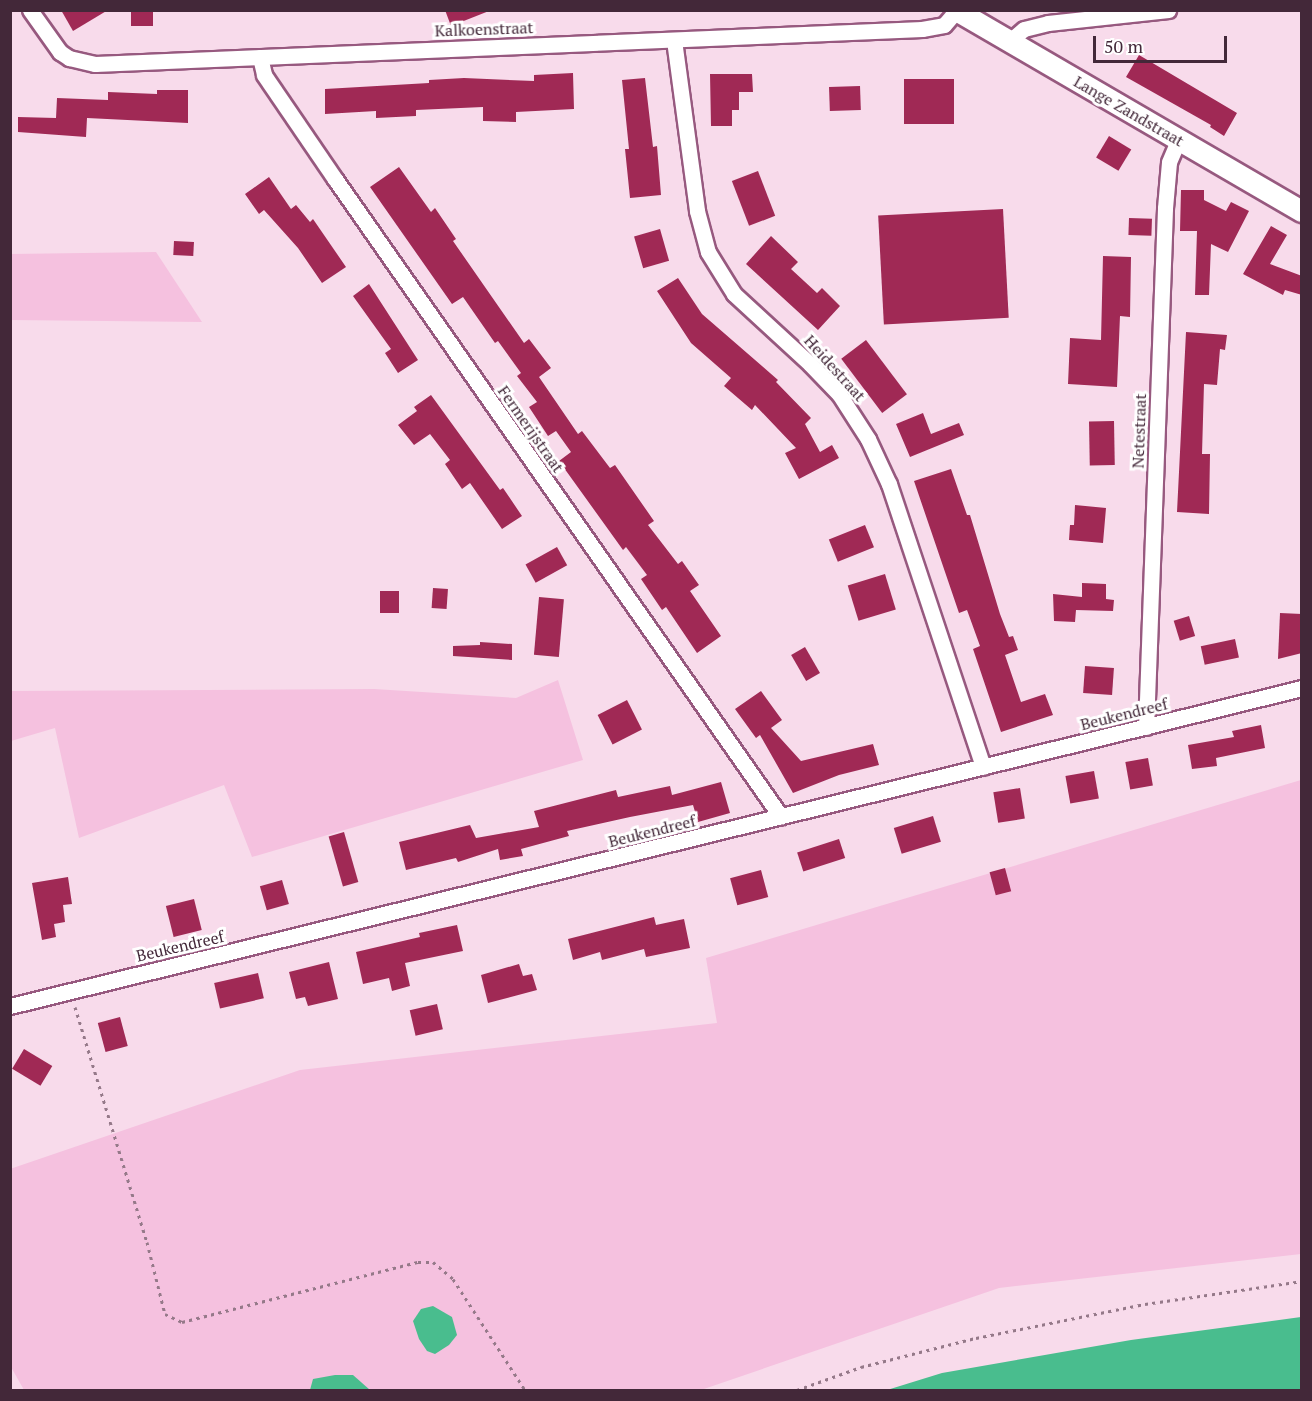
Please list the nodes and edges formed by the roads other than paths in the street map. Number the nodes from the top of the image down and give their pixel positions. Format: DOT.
graph roads {
  1 [pos="30,10"];
  2 [pos="956,10"];
  3 [pos="1168,10"];
  4 [pos="674,40"];
  5 [pos="1010,41"];
  6 [pos="260,57"];
  7 [pos="1179,140"];
  8 [pos="1302,211"];
  9 [pos="1302,688"];
  10 [pos="1146,727"];
  11 [pos="982,767"];
  12 [pos="782,817"];
  13 [pos="10,1006"];
  1 -- 6 [label="street, Kalkoenstraat"];
  2 -- 4 [label="street, Kalkoenstraat"];
  2 -- 5 [label="street, Lange Zandstraat"];
  3 -- 5 [label="street"];
  4 -- 6 [label="street, Kalkoenstraat"];
  4 -- 11 [label="street, Heidestraat"];
  5 -- 7 [label="street, Lange Zandstraat"];
  6 -- 12 [label="street, Fermerijstraat"];
  7 -- 8 [label="street, Lange Zandstraat"];
  7 -- 10 [label="street, Netestraat"];
  9 -- 10 [label="street, Beukendreef"];
  10 -- 11 [label="street, Beukendreef"];
  11 -- 12 [label="street, Beukendreef"];
  12 -- 13 [label="street, Beukendreef"];
}
